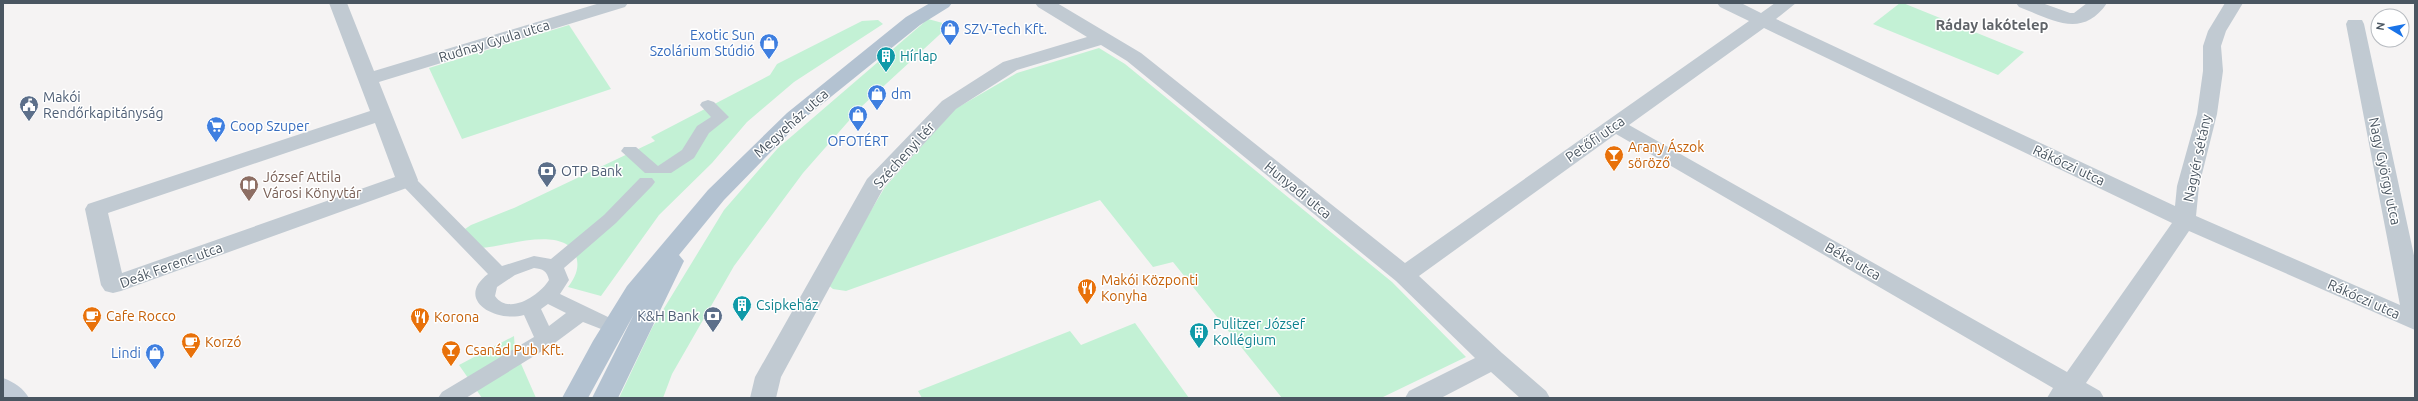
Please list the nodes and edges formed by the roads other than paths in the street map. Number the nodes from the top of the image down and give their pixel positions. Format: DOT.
graph roads {
  1 [pos="338,3"];
  2 [pos="619,3"];
  3 [pos="922,3"];
  4 [pos="943,3"];
  5 [pos="1044,3"];
  6 [pos="1726,3"];
  7 [pos="1787,3"];
  8 [pos="2025,3"];
  9 [pos="2098,3"];
  10 [pos="2234,3"];
  11 [pos="1763,19"];
  12 [pos="913,21"];
  13 [pos="2355,24"];
  14 [pos="1101,39"];
  15 [pos="369,79"];
  16 [pos="708,105"];
  17 [pos="382,114"];
  18 [pos="1615,125"];
  19 [pos="630,151"];
  20 [pos="654,173"];
  21 [pos="408,180"];
  22 [pos="2186,220"];
  23 [pos="681,239"];
  24 [pos="554,267"];
  25 [pos="499,274"];
  26 [pos="1404,275"];
  27 [pos="548,296"];
  28 [pos="530,306"];
  29 [pos="582,312"];
  30 [pos="2415,317"];
  31 [pos="2415,321"];
  32 [pos="601,322"];
  33 [pos="545,340"];
  34 [pos="1493,360"];
  35 [pos="3,388"];
  36 [pos="2074,394"];
  37 [pos="16,398"];
  38 [pos="449,398"];
  39 [pos="575,398"];
  40 [pos="605,398"];
  41 [pos="763,398"];
  42 [pos="1418,398"];
  43 [pos="1537,398"];
  1 -- 15 [label="street"];
  2 -- 15 [label="street, Rudnay Gyula utca"];
  3 -- 12 [label="main road"];
  4 -- 12 [label="main road, Megyeház utca"];
  5 -- 14 [label="street, Hunyadi utca"];
  6 -- 11 [label="street, Rákóczi utca"];
  7 -- 11 [label="street, Petőfi utca"];
  8 -- 9 [label="street"];
  10 -- 22 [label="street, Nagyér sétány"];
  11 -- 18 [label="street, Petőfi utca"];
  11 -- 22 [label="street, Rákóczi utca"];
  12 -- 23 [label="main road, Megyeház utca"];
  13 -- 30 [label="street, Nagy György utca"];
  14 -- 26 [label="street, Hunyadi utca"];
  14 -- 41 [label="street, Széchenyi tér"];
  15 -- 17 [label="street"];
  16 -- 20 [label="street"];
  17 -- 21 [label="street"];
  17 -- 21 [label="street, Deák Ferenc utca"];
  18 -- 26 [label="street, Petőfi utca"];
  18 -- 36 [label="street, Béke utca"];
  19 -- 20 [label="street"];
  20 -- 24 [label="street"];
  21 -- 25 [label="street"];
  22 -- 31 [label="street, Rákóczi utca"];
  22 -- 36 [label="street, Nagyér sétány"];
  23 -- 39 [label="main road"];
  23 -- 40 [label="main road"];
  24 -- 25 [label="street"];
  24 -- 27 [label="street"];
  25 -- 28 [label="street"];
  26 -- 34 [label="street, Hunyadi utca"];
  27 -- 28 [label="street"];
  27 -- 29 [label="street"];
  28 -- 33 [label="street"];
  29 -- 32 [label="street"];
  29 -- 33 [label="street"];
  33 -- 38 [label="street"];
  34 -- 42 [label="street"];
  34 -- 43 [label="street, Hunyadi utca"];
  35 -- 37 [label="main road"];
}
